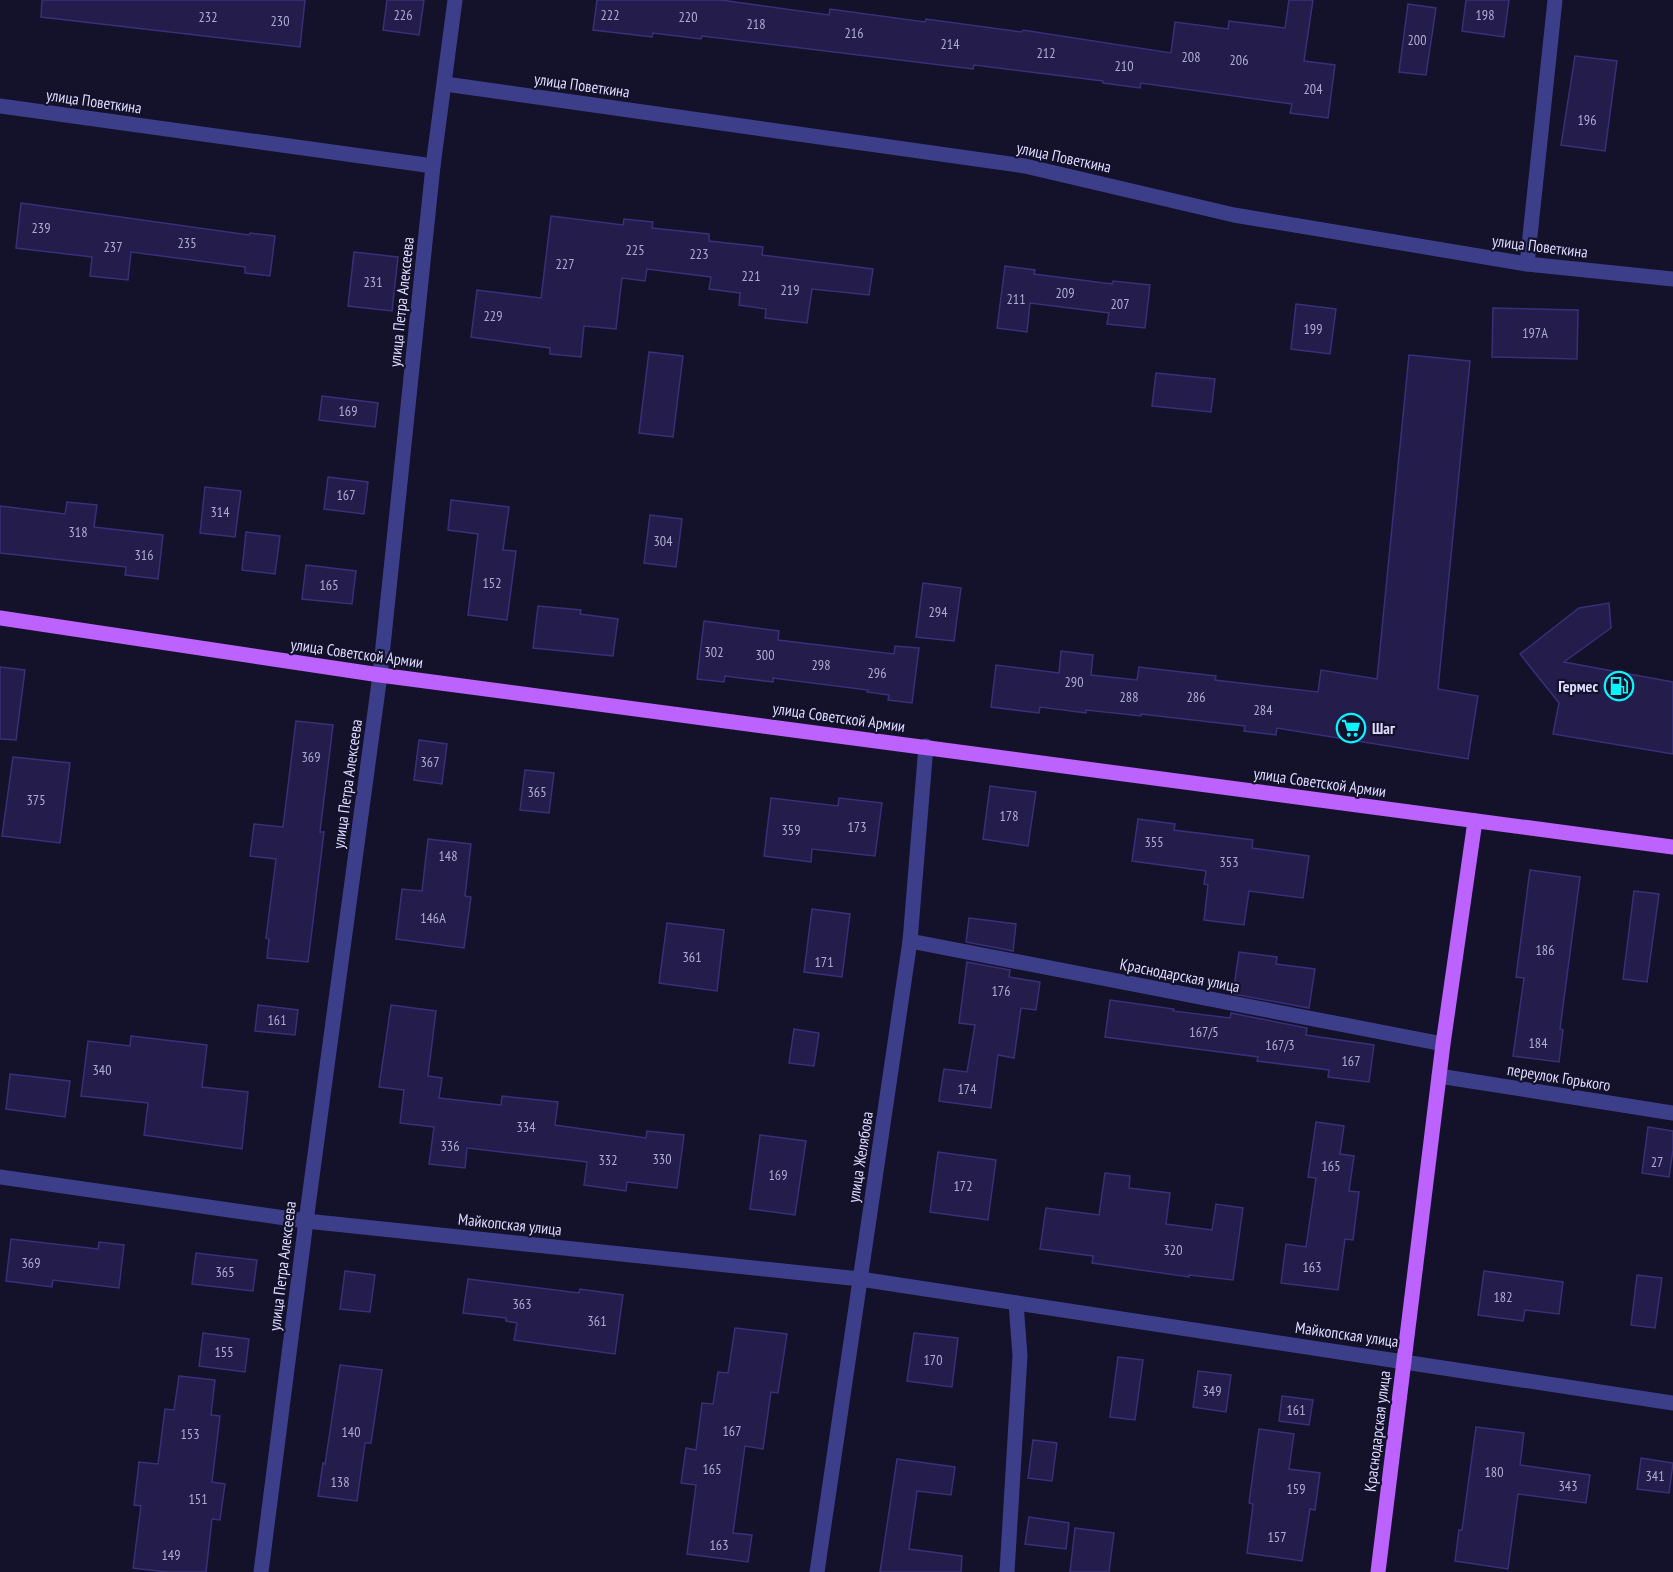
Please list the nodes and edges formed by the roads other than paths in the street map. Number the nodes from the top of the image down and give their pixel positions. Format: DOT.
graph roads {
  1 [pos="455,0"];
  2 [pos="1556,0"];
  3 [pos="445,84"];
  4 [pos="0,106"];
  5 [pos="434,166"];
  6 [pos="1527,264"];
  7 [pos="1673,279"];
  8 [pos="0,618"];
  9 [pos="380,675"];
  10 [pos="926,746"];
  11 [pos="1475,821"];
  12 [pos="1673,847"];
  13 [pos="910,941"];
  14 [pos="1443,1044"];
  15 [pos="1439,1076"];
  16 [pos="1673,1113"];
  17 [pos="0,1177"];
  18 [pos="306,1221"];
  19 [pos="860,1279"];
  20 [pos="1016,1303"];
  21 [pos="1404,1361"];
  22 [pos="1673,1403"];
  23 [pos="261,1572"];
  24 [pos="817,1572"];
  25 [pos="1007,1572"];
  26 [pos="1378,1572"];
  1 -- 3 [label="street, улица Петра Алексеева"];
  2 -- 6 [label="street"];
  3 -- 5 [label="street, улица Петра Алексеева"];
  3 -- 6 [label="street, улица Поветкина"];
  4 -- 5 [label="street, улица Поветкина"];
  5 -- 9 [label="street, улица Петра Алексеева"];
  6 -- 7 [label="street, улица Поветкина"];
  8 -- 9 [label="main road, улица Советской Армии"];
  9 -- 10 [label="main road, улица Советской Армии"];
  9 -- 18 [label="street, улица Петра Алексеева"];
  10 -- 11 [label="main road, улица Советской Армии"];
  10 -- 13 [label="street, улица Желябова"];
  11 -- 12 [label="main road, улица Советской Армии"];
  11 -- 14 [label="main road, Краснодарская улица"];
  13 -- 14 [label="street, Краснодарская улица"];
  13 -- 19 [label="street, улица Желябова"];
  14 -- 15 [label="main road, Краснодарская улица"];
  15 -- 16 [label="street, переулок Горького"];
  15 -- 21 [label="main road, Краснодарская улица"];
  17 -- 18 [label="street, Майкопская улица"];
  18 -- 19 [label="street, Майкопская улица"];
  18 -- 23 [label="street, улица Петра Алексеева"];
  19 -- 20 [label="street, Майкопская улица"];
  19 -- 24 [label="street, улица Желябова"];
  20 -- 21 [label="street, Майкопская улица"];
  20 -- 25 [label="street"];
  21 -- 22 [label="street, Майкопская улица"];
  21 -- 26 [label="main road, Краснодарская улица"];
}
